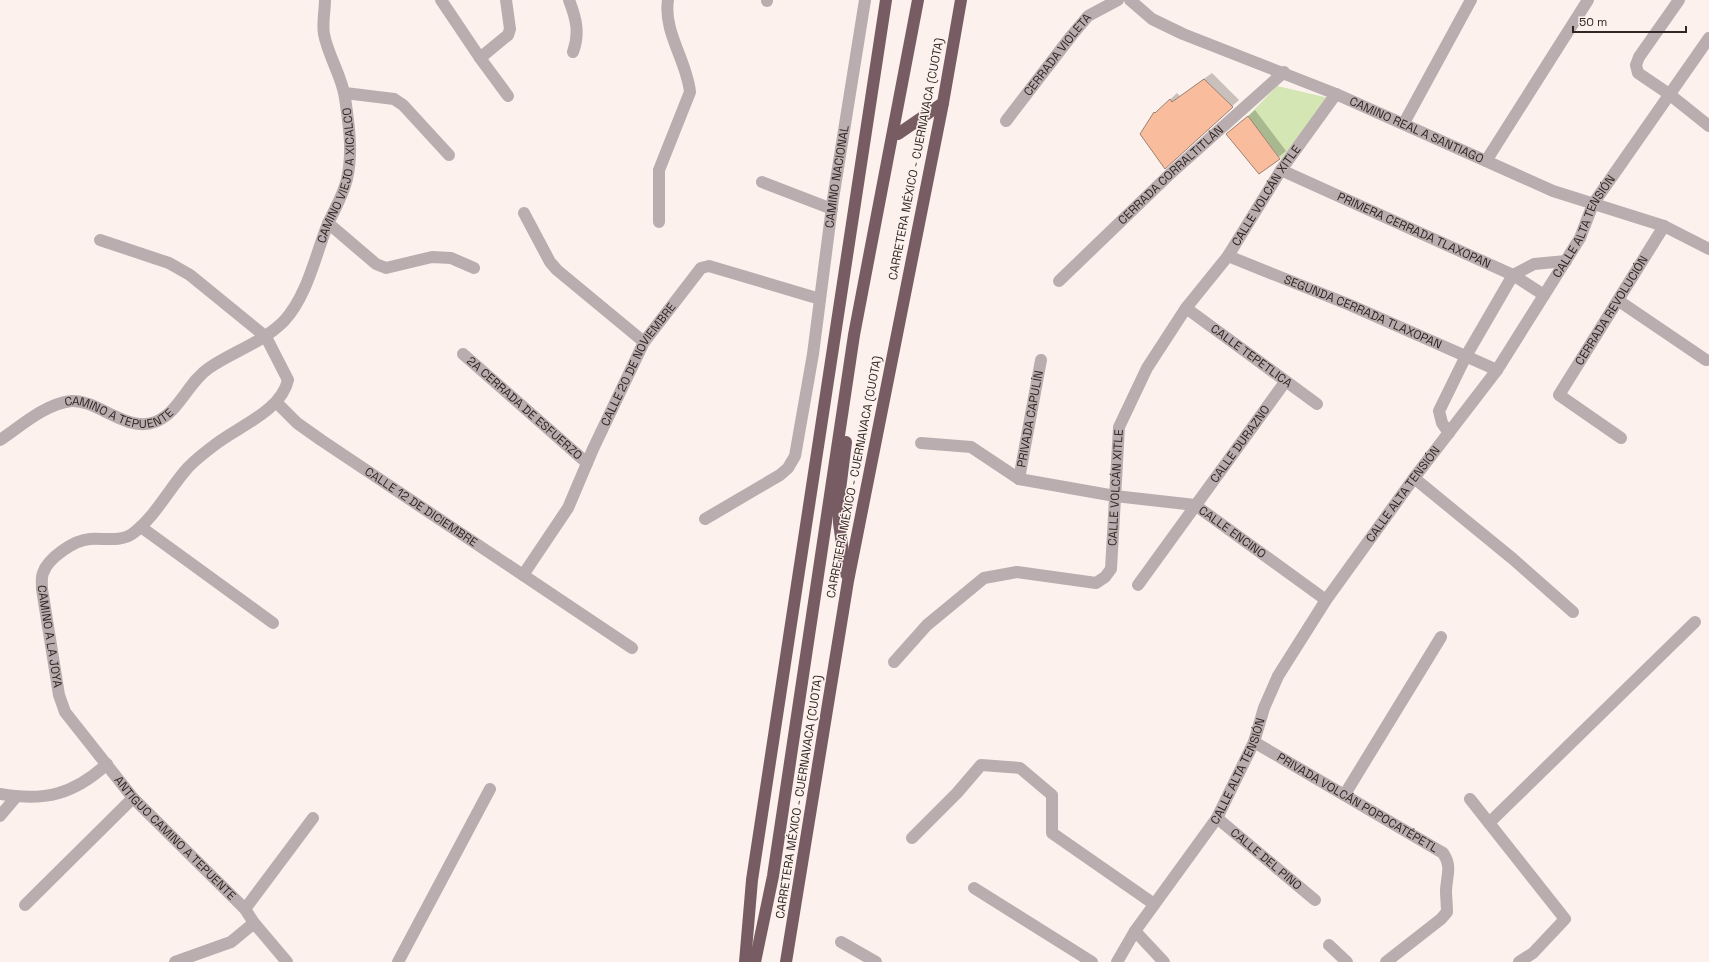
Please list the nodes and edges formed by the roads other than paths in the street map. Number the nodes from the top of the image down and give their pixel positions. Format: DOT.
graph roads {
  1 [pos="325,0"];
  2 [pos="441,0"];
  3 [pos="506,0"];
  4 [pos="569,0"];
  5 [pos="668,0"];
  6 [pos="866,0"];
  7 [pos="886,0"];
  8 [pos="918,0"];
  9 [pos="924,0"];
  10 [pos="961,0"];
  11 [pos="1118,0"];
  12 [pos="1130,0"];
  13 [pos="1471,0"];
  14 [pos="1588,0"];
  15 [pos="1679,0"];
  16 [pos="1709,38"];
  17 [pos="573,52"];
  18 [pos="480,58"];
  19 [pos="1284,72"];
  20 [pos="344,92"];
  21 [pos="1336,94"];
  22 [pos="1669,94"];
  23 [pos="508,96"];
  24 [pos="943,103"];
  25 [pos="1006,121"];
  26 [pos="1404,124"];
  27 [pos="1709,126"];
  28 [pos="898,134"];
  29 [pos="449,155"];
  30 [pos="1486,161"];
  31 [pos="1282,170"];
  32 [pos="762,182"];
  33 [pos="1593,204"];
  34 [pos="832,209"];
  35 [pos="524,213"];
  36 [pos="659,222"];
  37 [pos="328,224"];
  38 [pos="1664,226"];
  39 [pos="100,240"];
  40 [pos="1709,249"];
  41 [pos="1228,256"];
  42 [pos="1566,261"];
  43 [pos="474,268"];
  44 [pos="1513,275"];
  45 [pos="1059,281"];
  46 [pos="1544,295"];
  47 [pos="820,299"];
  48 [pos="1619,301"];
  49 [pos="1186,308"];
  50 [pos="266,337"];
  51 [pos="644,342"];
  52 [pos="463,354"];
  53 [pos="1466,356"];
  54 [pos="1040,360"];
  55 [pos="1706,360"];
  56 [pos="1497,370"];
  57 [pos="1285,382"];
  58 [pos="277,403"];
  59 [pos="1317,404"];
  60 [pos="1449,432"];
  61 [pos="1621,438"];
  62 [pos="0,440"];
  63 [pos="921,443"];
  64 [pos="587,463"];
  65 [pos="1414,478"];
  66 [pos="1019,479"];
  67 [pos="1115,496"];
  68 [pos="1195,505"];
  69 [pos="705,519"];
  70 [pos="141,527"];
  71 [pos="523,575"];
  72 [pos="848,581"];
  73 [pos="1138,585"];
  74 [pos="1326,600"];
  75 [pos="1573,612"];
  76 [pos="1695,622"];
  77 [pos="273,623"];
  78 [pos="1441,637"];
  79 [pos="632,648"];
  80 [pos="894,662"];
  81 [pos="65,712"];
  82 [pos="1254,742"];
  83 [pos="107,764"];
  84 [pos="490,789"];
  85 [pos="0,794"];
  86 [pos="1345,794"];
  87 [pos="16,797"];
  88 [pos="133,798"];
  89 [pos="1470,799"];
  90 [pos="0,816"];
  91 [pos="314,818"];
  92 [pos="1217,818"];
  93 [pos="1489,823"];
  94 [pos="912,838"];
  95 [pos="974,888"];
  96 [pos="1315,900"];
  97 [pos="1154,904"];
  98 [pos="25,905"];
  99 [pos="245,909"];
  100 [pos="254,923"];
  101 [pos="1135,931"];
  102 [pos="841,942"];
  103 [pos="1329,945"];
  104 [pos="175,962"];
  105 [pos="287,962"];
  106 [pos="398,962"];
  107 [pos="745,962"];
  108 [pos="755,962"];
  109 [pos="786,962"];
  110 [pos="876,962"];
  111 [pos="1092,962"];
  112 [pos="1117,962"];
  113 [pos="1164,962"];
  114 [pos="1347,962"];
  115 [pos="1386,962"];
  116 [pos="1519,962"];
  1 -- 20 [label="street, CAMINO VIEJO A XICALCO"];
  2 -- 18 [label="street"];
  3 -- 18 [label="street"];
  4 -- 17 [label="street"];
  5 -- 36 [label="street"];
  6 -- 34 [label="street, CAMINO NACIONAL"];
  7 -- 107 [label="highway"];
  8 -- 108 [label="highway"];
  9 -- 28 [label="highway"];
  10 -- 24 [label="highway, CARRETERA MÉXICO - CUERNAVACA (CUOTA)"];
  11 -- 25 [label="street, CERRADA VIOLETA"];
  12 -- 19 [label="street, CAMINO REAL A SANTIAGO"];
  13 -- 26 [label="street"];
  14 -- 30 [label="street"];
  15 -- 22 [label="street"];
  16 -- 22 [label="street, CALLE ALTA TENSIÓN"];
  18 -- 23 [label="street"];
  19 -- 21 [label="street, CAMINO REAL A SANTIAGO"];
  19 -- 45 [label="street, CERRADA CORRALTITLÁN"];
  20 -- 29 [label="street"];
  20 -- 37 [label="street, CAMINO VIEJO A XICALCO"];
  21 -- 26 [label="street, CAMINO REAL A SANTIAGO"];
  21 -- 31 [label="street, CALLE VOLCÁN XITLE"];
  22 -- 27 [label="street"];
  22 -- 33 [label="street, CALLE ALTA TENSIÓN"];
  24 -- 28 [label="highway"];
  24 -- 72 [label="highway, CARRETERA MÉXICO - CUERNAVACA (CUOTA)"];
  26 -- 30 [label="street, CAMINO REAL A SANTIAGO"];
  28 -- 72 [label="highway"];
  30 -- 33 [label="street, CAMINO REAL A SANTIAGO"];
  31 -- 41 [label="street, CALLE VOLCÁN XITLE"];
  31 -- 44 [label="street, PRIMERA CERRADA TLAXOPAN"];
  32 -- 34 [label="street"];
  33 -- 38 [label="street, CAMINO REAL A SANTIAGO"];
  33 -- 42 [label="street, CALLE ALTA TENSIÓN"];
  34 -- 47 [label="street, CAMINO NACIONAL"];
  35 -- 51 [label="street"];
  37 -- 43 [label="street"];
  37 -- 50 [label="street, CAMINO VIEJO A XICALCO"];
  38 -- 40 [label="street, CAMINO REAL A SANTIAGO"];
  38 -- 48 [label="street, CERRADA REVOLUCIÓN"];
  39 -- 50 [label="street"];
  41 -- 49 [label="street, CALLE VOLCÁN XITLE"];
  41 -- 53 [label="street, SEGUNDA CERRADA TLAXOPAN"];
  42 -- 44 [label="street"];
  42 -- 46 [label="street, CALLE ALTA TENSIÓN"];
  44 -- 46 [label="street, PRIMERA CERRADA TLAXOPAN"];
  44 -- 53 [label="street"];
  46 -- 56 [label="street, CALLE ALTA TENSIÓN"];
  47 -- 51 [label="street, CALLE 20 DE NOVIEMBRE"];
  47 -- 69 [label="street, CAMINO NACIONAL"];
  48 -- 55 [label="street"];
  48 -- 61 [label="street, CERRADA REVOLUCIÓN"];
  49 -- 57 [label="street, CALLE TEPETLICA"];
  49 -- 67 [label="street, CALLE VOLCÁN XITLE"];
  50 -- 58 [label="street"];
  50 -- 62 [label="street, CAMINO A TEPUENTE"];
  51 -- 64 [label="street, CALLE 20 DE NOVIEMBRE"];
  52 -- 64 [label="street, 2A CERRADA DE ESFUERZO"];
  53 -- 56 [label="street, SEGUNDA CERRADA TLAXOPAN"];
  53 -- 60 [label="street"];
  54 -- 66 [label="street, PRIVADA CAPULÍN"];
  56 -- 60 [label="street, CALLE ALTA TENSIÓN"];
  57 -- 59 [label="street, CALLE TEPETLICA"];
  57 -- 68 [label="street, CALLE DURAZNO"];
  58 -- 70 [label="street, CAMINO A LA JOYA"];
  58 -- 71 [label="street, CALLE 12 DE DICIEMBRE"];
  60 -- 65 [label="street, CALLE ALTA TENSIÓN"];
  63 -- 66 [label="street, CALLE ENCINO"];
  64 -- 71 [label="street, CALLE 20 DE NOVIEMBRE"];
  65 -- 74 [label="street, CALLE ALTA TENSIÓN"];
  65 -- 75 [label="street"];
  66 -- 67 [label="street, CALLE ENCINO"];
  67 -- 68 [label="street, CALLE ENCINO"];
  67 -- 80 [label="street, CALLE VOLCÁN XITLE"];
  68 -- 73 [label="street, CALLE DURAZNO"];
  68 -- 74 [label="street, CALLE ENCINO"];
  70 -- 77 [label="street"];
  70 -- 81 [label="street, CAMINO A LA JOYA"];
  71 -- 79 [label="street, CALLE 12 DE DICIEMBRE"];
  72 -- 109 [label="highway, CARRETERA MÉXICO - CUERNAVACA (CUOTA)"];
  74 -- 82 [label="street, CALLE ALTA TENSIÓN"];
  76 -- 93 [label="street"];
  78 -- 86 [label="street"];
  81 -- 83 [label="street, ANTIGUO CAMINO A TEPUENTE"];
  82 -- 86 [label="street, PRIVADA VOLCÁN POPOCATÉPETL"];
  82 -- 92 [label="street, CALLE ALTA TENSIÓN"];
  83 -- 87 [label="street"];
  83 -- 88 [label="street, ANTIGUO CAMINO A TEPUENTE"];
  84 -- 106 [label="street"];
  85 -- 87 [label="street"];
  86 -- 115 [label="street, PRIVADA VOLCÁN POPOCATÉPETL"];
  87 -- 90 [label="street"];
  88 -- 98 [label="street"];
  88 -- 99 [label="street, ANTIGUO CAMINO A TEPUENTE"];
  89 -- 93 [label="street"];
  91 -- 99 [label="street"];
  92 -- 96 [label="street, CALLE DEL PINO"];
  92 -- 97 [label="street, CALLE ALTA TENSIÓN"];
  93 -- 116 [label="street"];
  94 -- 97 [label="street"];
  95 -- 111 [label="street"];
  97 -- 101 [label="street, CALLE ALTA TENSIÓN"];
  99 -- 100 [label="street, ANTIGUO CAMINO A TEPUENTE"];
  100 -- 104 [label="street"];
  100 -- 105 [label="street, ANTIGUO CAMINO A TEPUENTE"];
  101 -- 112 [label="street, CALLE ALTA TENSIÓN"];
  101 -- 113 [label="street"];
  102 -- 110 [label="street"];
  103 -- 114 [label="street"];
}
